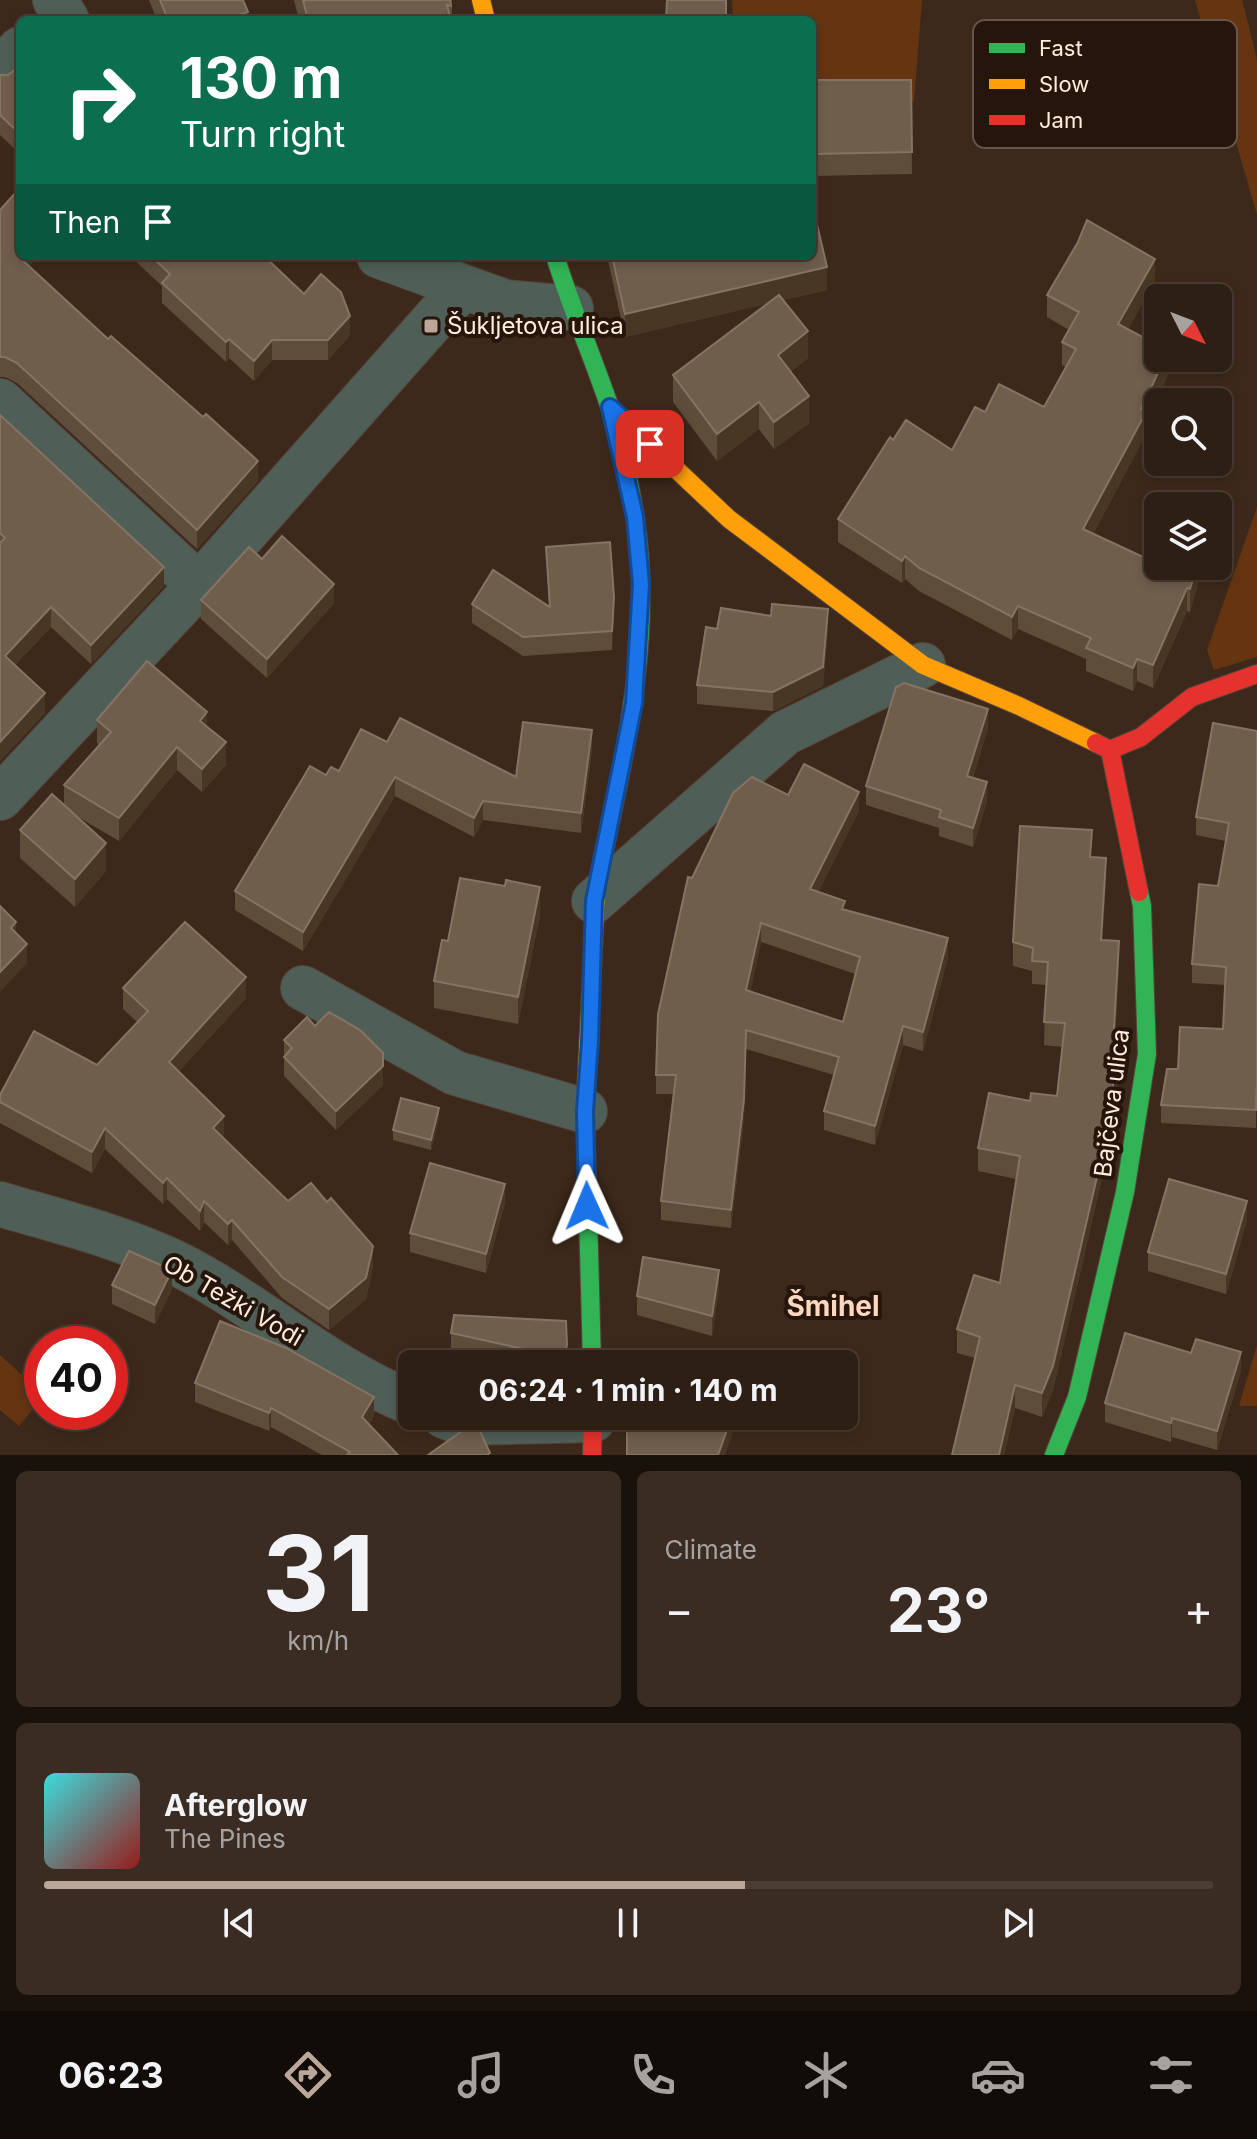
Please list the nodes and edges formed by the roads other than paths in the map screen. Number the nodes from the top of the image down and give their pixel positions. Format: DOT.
graph roads {
  1 [pos="16,53"];
  2 [pos="0,71"];
  3 [pos="389,260"];
  4 [pos="556,260"];
  5 [pos="462,288"];
  6 [pos="571,308"];
  7 [pos="0,401"];
  8 [pos="610,407"];
  9 [pos="199,585"];
  10 [pos="923,665"];
  11 [pos="1257,674"];
  12 [pos="1110,750"];
  13 [pos="0,798"];
  14 [pos="594,901"];
  15 [pos="303,988"];
  16 [pos="585,1111"];
  17 [pos="0,1204"];
  18 [pos="592,1350"];
  19 [pos="398,1396"];
  20 [pos="1054,1455"];
  1 -- 2 [label="street"];
  3 -- 5 [label="street"];
  4 -- 6 [label="street"];
  5 -- 6 [label="street"];
  5 -- 9 [label="street"];
  6 -- 8 [label="street"];
  7 -- 9 [label="street"];
  8 -- 10 [label="street"];
  8 -- 14 [label="street"];
  9 -- 13 [label="street"];
  10 -- 12 [label="street"];
  10 -- 14 [label="street"];
  11 -- 12 [label="street"];
  12 -- 20 [label="street, Bajčeva ulica"];
  14 -- 16 [label="street"];
  15 -- 16 [label="street"];
  16 -- 18 [label="street"];
  17 -- 19 [label="street, Ob Težki Vodi"];
}
